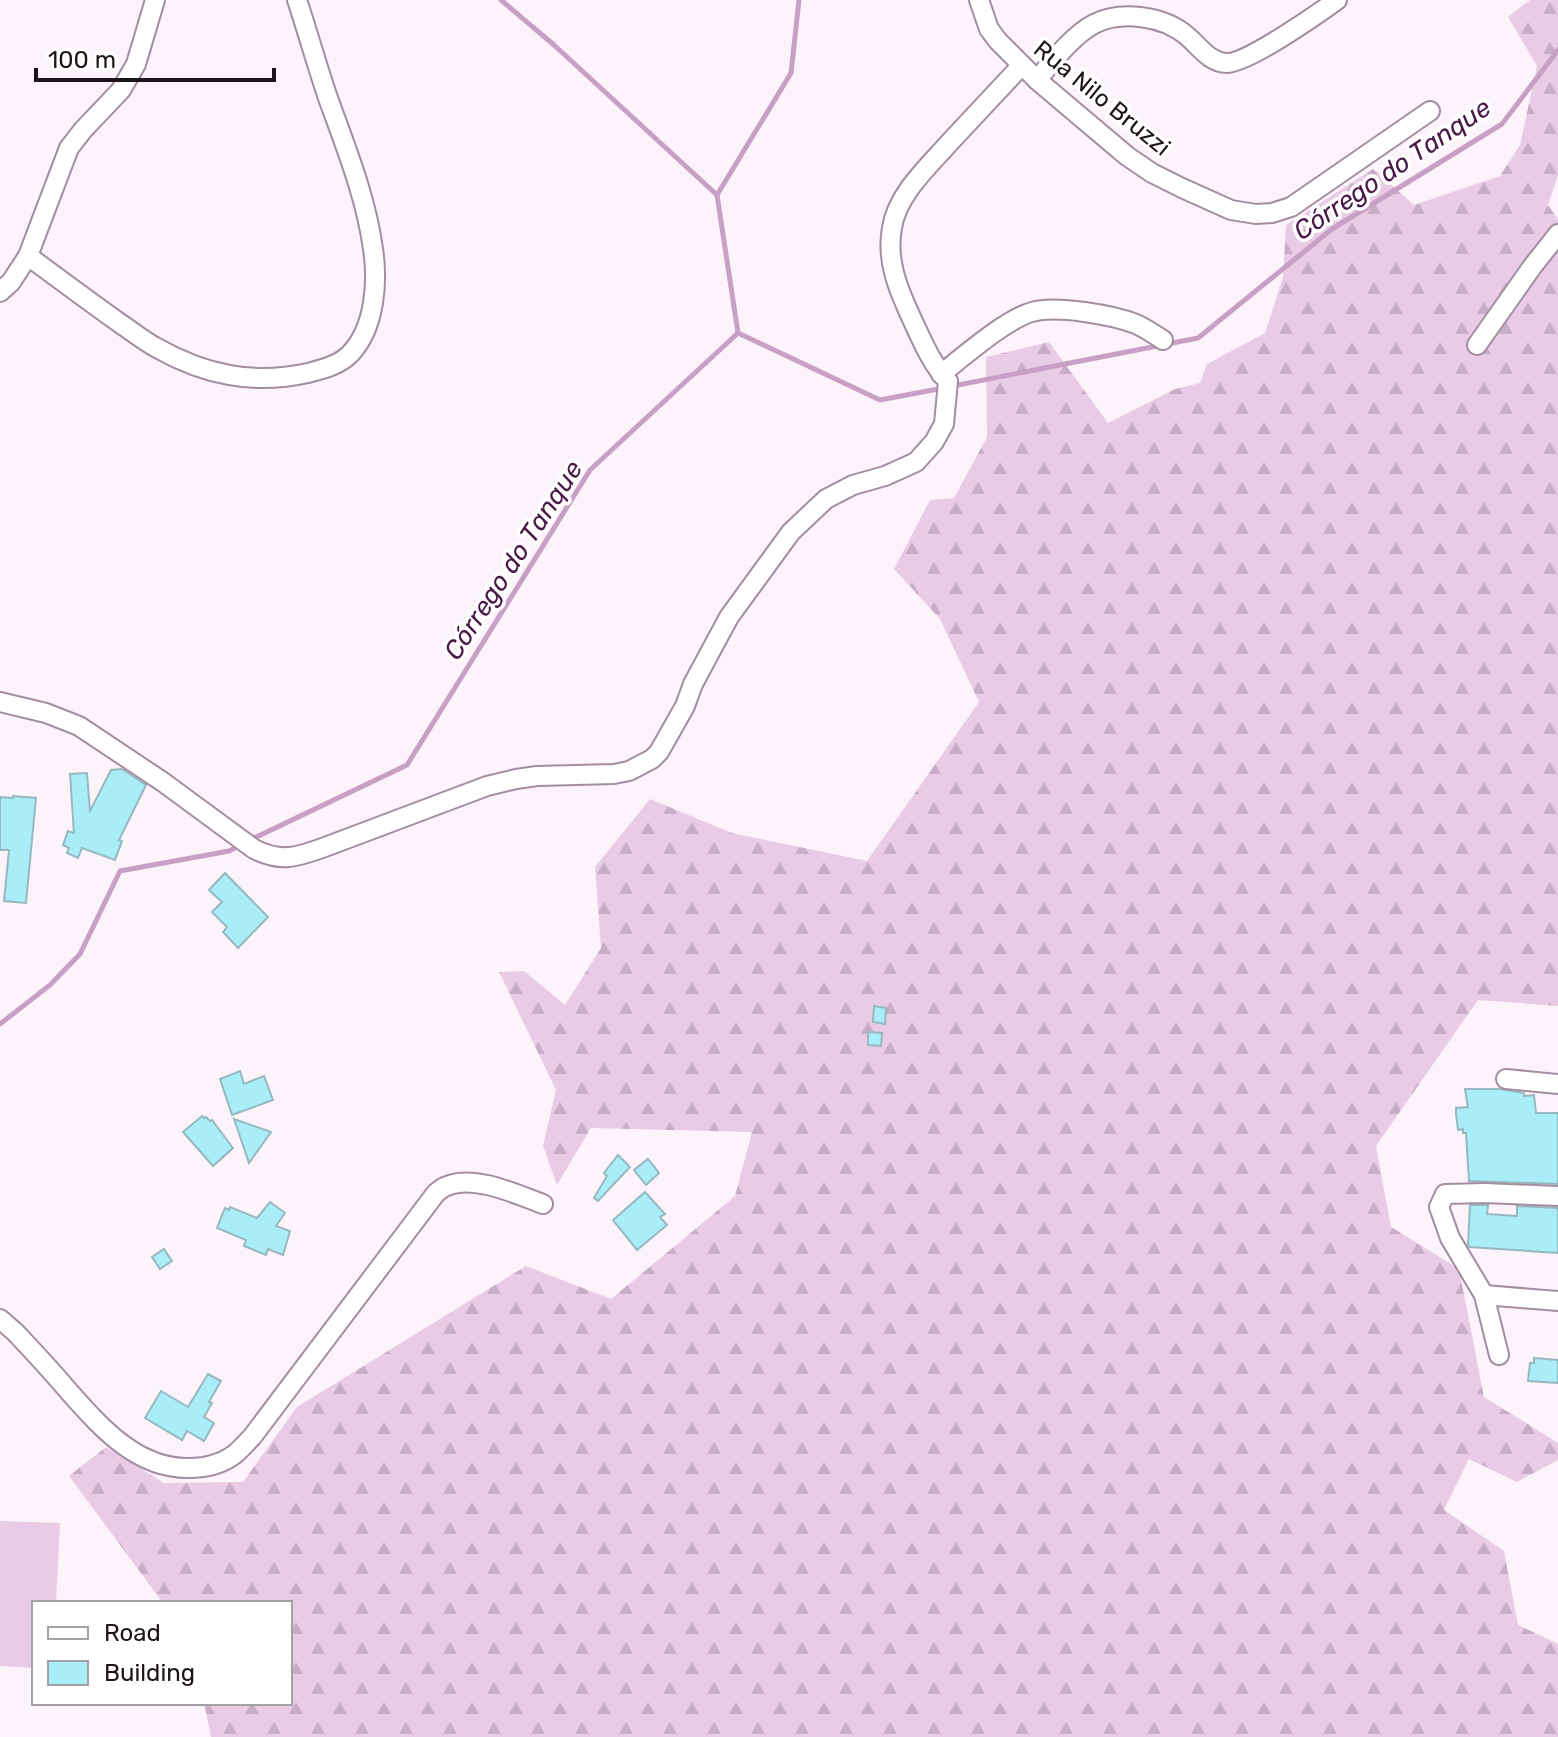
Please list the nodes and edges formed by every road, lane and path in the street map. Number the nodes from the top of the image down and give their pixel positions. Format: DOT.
graph roads {
  1 [pos="155,0"];
  2 [pos="297,0"];
  3 [pos="979,0"];
  4 [pos="1337,0"];
  5 [pos="1022,65"];
  6 [pos="1037,80"];
  7 [pos="1430,111"];
  8 [pos="1558,234"];
  9 [pos="28,256"];
  10 [pos="0,292"];
  11 [pos="1163,340"];
  12 [pos="1477,345"];
  13 [pos="944,378"];
  14 [pos="0,702"];
  15 [pos="1506,1079"];
  16 [pos="1558,1084"];
  17 [pos="1558,1196"];
  18 [pos="543,1204"];
  19 [pos="1484,1295"];
  20 [pos="1558,1301"];
  21 [pos="0,1319"];
  22 [pos="1499,1355"];
  1 -- 9 [label="street"];
  2 -- 9 [label="street"];
  3 -- 5 [label="street, Rua Nilo Bruzzi"];
  4 -- 6 [label="street"];
  5 -- 6 [label="street, Rua Nilo Bruzzi"];
  5 -- 13 [label="street"];
  6 -- 7 [label="street, Rua Nilo Bruzzi"];
  8 -- 12 [label="street"];
  9 -- 10 [label="street"];
  11 -- 13 [label="street"];
  13 -- 14 [label="street"];
  15 -- 16 [label="street"];
  17 -- 19 [label="street"];
  18 -- 21 [label="street"];
  19 -- 20 [label="street"];
  19 -- 22 [label="street"];
}
